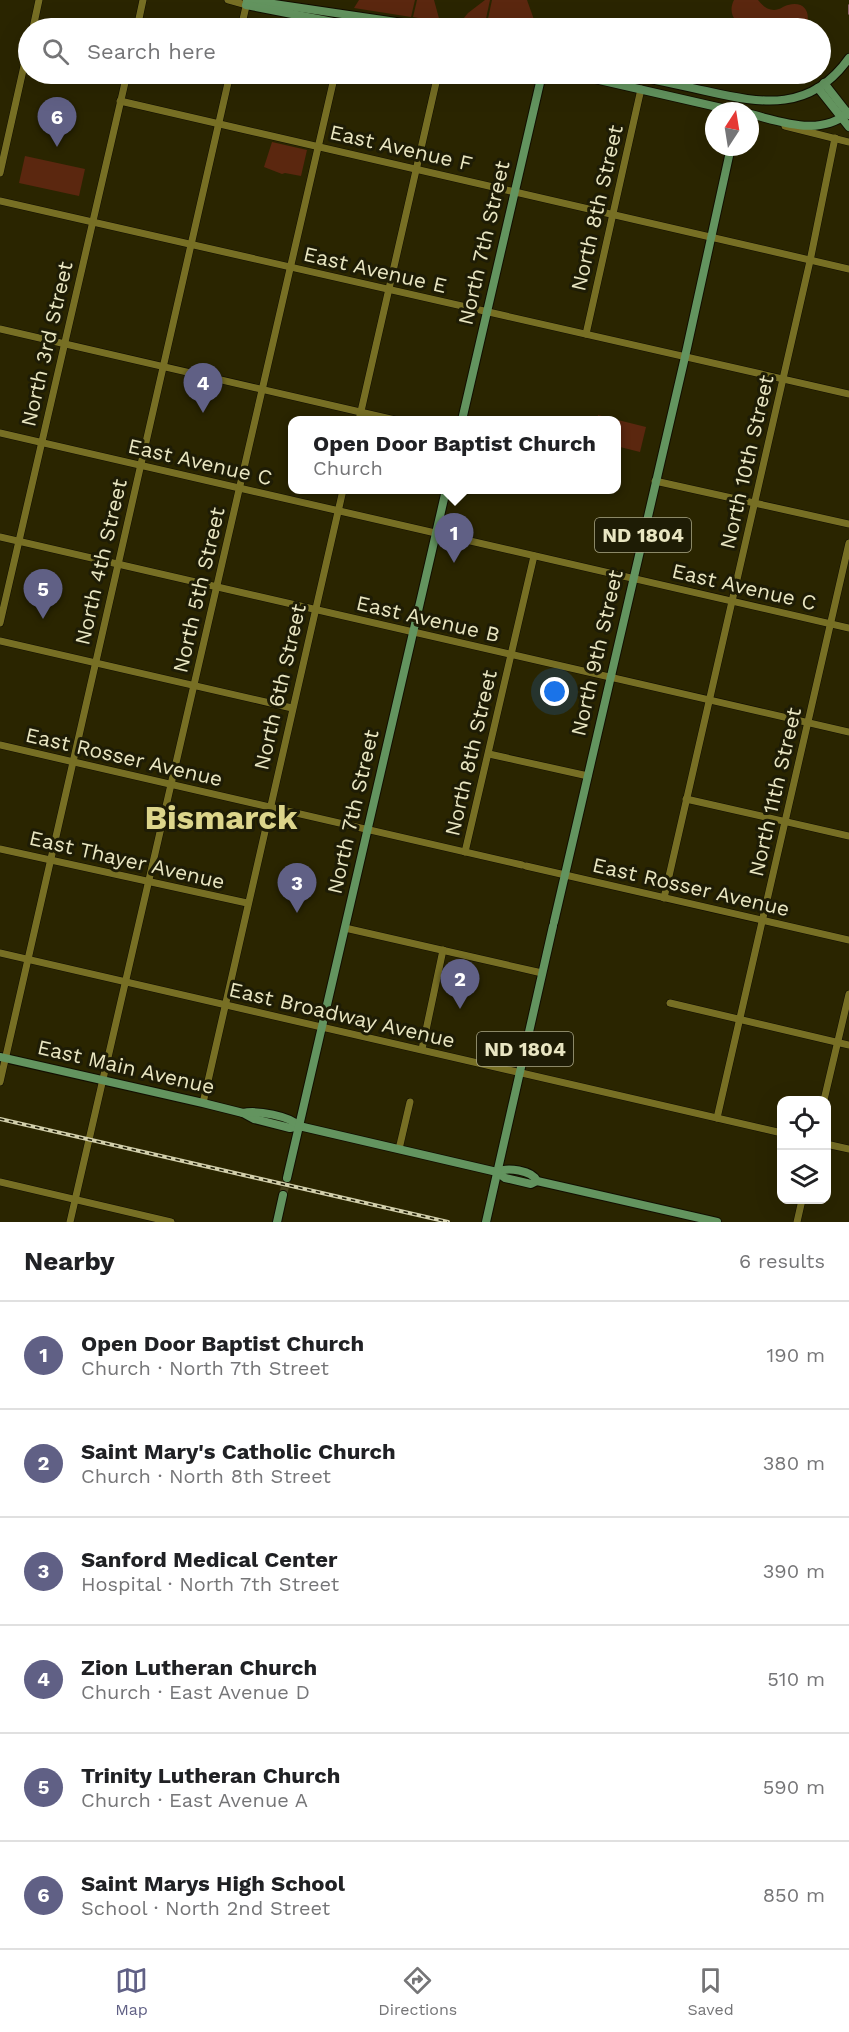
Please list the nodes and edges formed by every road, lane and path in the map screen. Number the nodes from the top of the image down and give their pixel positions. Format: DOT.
graph roads {
  1 [pos="39,0"];
  2 [pos="143,0"];
  3 [pos="228,0"];
  4 [pos="246,1"];
  5 [pos="35,18"];
  6 [pos="139,18"];
  7 [pos="242,18"];
  8 [pos="311,18"];
  9 [pos="366,18"];
  10 [pos="849,58"];
  11 [pos="831,78"];
  12 [pos="20,84"];
  13 [pos="124,84"];
  14 [pos="228,84"];
  15 [pos="333,84"];
  16 [pos="436,84"];
  17 [pos="540,84"];
  18 [pos="618,84"];
  19 [pos="673,84"];
  20 [pos="823,84"];
  21 [pos="821,86"];
  22 [pos="641,89"];
  23 [pos="713,93"];
  24 [pos="120,101"];
  25 [pos="729,102"];
  26 [pos="705,104"];
  27 [pos="847,114"];
  28 [pos="759,116"];
  29 [pos="759,117"];
  30 [pos="218,123"];
  31 [pos="849,127"];
  32 [pos="835,138"];
  33 [pos="849,142"];
  34 [pos="318,146"];
  35 [pos="729,156"];
  36 [pos="416,169"];
  37 [pos="0,172"];
  38 [pos="515,191"];
  39 [pos="0,201"];
  40 [pos="613,214"];
  41 [pos="92,222"];
  42 [pos="711,237"];
  43 [pos="191,245"];
  44 [pos="810,261"];
  45 [pos="290,267"];
  46 [pos="849,269"];
  47 [pos="388,290"];
  48 [pos="486,312"];
  49 [pos="0,329"];
  50 [pos="586,334"];
  51 [pos="64,344"];
  52 [pos="685,357"];
  53 [pos="163,367"];
  54 [pos="782,379"];
  55 [pos="262,389"];
  56 [pos="849,394"];
  57 [pos="360,412"];
  58 [pos="359,416"];
  59 [pos="377,416"];
  60 [pos="463,416"];
  61 [pos="0,433"];
  62 [pos="41,443"];
  63 [pos="140,465"];
  64 [pos="655,481"];
  65 [pos="239,488"];
  66 [pos="342,494"];
  67 [pos="445,494"];
  68 [pos="755,503"];
  69 [pos="338,510"];
  70 [pos="849,524"];
  71 [pos="436,534"];
  72 [pos="0,537"];
  73 [pos="18,542"];
  74 [pos="849,543"];
  75 [pos="534,556"];
  76 [pos="118,565"];
  77 [pos="633,578"];
  78 [pos="216,587"];
  79 [pos="732,601"];
  80 [pos="316,610"];
  81 [pos="0,623"];
  82 [pos="830,624"];
  83 [pos="849,628"];
  84 [pos="414,632"];
  85 [pos="0,641"];
  86 [pos="512,655"];
  87 [pos="95,663"];
  88 [pos="610,678"];
  89 [pos="194,685"];
  90 [pos="709,700"];
  91 [pos="292,708"];
  92 [pos="808,723"];
  93 [pos="849,732"];
  94 [pos="0,745"];
  95 [pos="489,754"];
  96 [pos="72,762"];
  97 [pos="588,776"];
  98 [pos="171,784"];
  99 [pos="686,799"];
  100 [pos="269,807"];
  101 [pos="785,822"];
  102 [pos="368,830"];
  103 [pos="849,836"];
  104 [pos="0,849"];
  105 [pos="465,852"];
  106 [pos="49,859"];
  107 [pos="565,876"];
  108 [pos="148,882"];
  109 [pos="664,898"];
  110 [pos="247,903"];
  111 [pos="762,920"];
  112 [pos="345,928"];
  113 [pos="849,940"];
  114 [pos="443,950"];
  115 [pos="0,953"];
  116 [pos="29,960"];
  117 [pos="542,973"];
  118 [pos="125,982"];
  119 [pos="849,994"];
  120 [pos="670,1003"];
  121 [pos="225,1005"];
  122 [pos="739,1019"];
  123 [pos="322,1027"];
  124 [pos="838,1042"];
  125 [pos="849,1045"];
  126 [pos="422,1049"];
  127 [pos="3,1057"];
  128 [pos="520,1073"];
  129 [pos="102,1080"];
  130 [pos="0,1082"];
  131 [pos="825,1096"];
  132 [pos="410,1102"];
  133 [pos="202,1103"];
  134 [pos="717,1118"];
  135 [pos="299,1126"];
  136 [pos="777,1132"];
  137 [pos="831,1145"];
  138 [pos="399,1149"];
  139 [pos="849,1149"];
  140 [pos="497,1172"];
  141 [pos="287,1178"];
  142 [pos="0,1182"];
  143 [pos="283,1195"];
  144 [pos="75,1200"];
  145 [pos="801,1204"];
  146 [pos="70,1222"];
  147 [pos="171,1222"];
  148 [pos="277,1222"];
  149 [pos="486,1222"];
  150 [pos="717,1222"];
  151 [pos="797,1222"];
  1 -- 5 [label="street"];
  2 -- 6 [label="street"];
  3 -- 4 [label="street"];
  4 -- 7 [label="street"];
  4 -- 8 [label="main road"];
  4 -- 9 [label="main road"];
  10 -- 11 [label="main road"];
  12 -- 37 [label="street"];
  13 -- 24 [label="street, North 3rd Street"];
  14 -- 30 [label="street, North 4th Street"];
  15 -- 34 [label="street, North 5th Street"];
  16 -- 36 [label="street"];
  17 -- 38 [label="main road, North 7th Street"];
  18 -- 22 [label="main road"];
  19 -- 23 [label="main road"];
  20 -- 21 [label="main road"];
  21 -- 23 [label="main road"];
  21 -- 27 [label="main road"];
  22 -- 26 [label="main road"];
  22 -- 40 [label="street, North 8th Street"];
  23 -- 25 [label="main road"];
  24 -- 30 [label="street, East Avenue F"];
  24 -- 41 [label="street, North 3rd Street"];
  27 -- 28 [label="main road"];
  27 -- 31 [label="main road"];
  29 -- 32 [label="street"];
  30 -- 34 [label="street, East Avenue F"];
  30 -- 43 [label="street, North 4th Street"];
  32 -- 33 [label="street"];
  32 -- 44 [label="street, North 10th Street"];
  34 -- 36 [label="street, East Avenue F"];
  34 -- 45 [label="street, North 5th Street"];
  35 -- 42 [label="main road, North 9th Street / ND 1804"];
  36 -- 38 [label="street, East Avenue F"];
  36 -- 47 [label="street"];
  38 -- 40 [label="street, East Avenue F"];
  38 -- 48 [label="main road, North 7th Street"];
  39 -- 41 [label="street, East Avenue E"];
  40 -- 42 [label="street, East Avenue F"];
  40 -- 50 [label="street, North 8th Street"];
  41 -- 43 [label="street, East Avenue E"];
  41 -- 51 [label="street, North 3rd Street"];
  42 -- 44 [label="street, East Avenue F"];
  42 -- 52 [label="main road, North 9th Street / ND 1804"];
  43 -- 45 [label="street, East Avenue E"];
  43 -- 53 [label="street, North 4th Street"];
  44 -- 46 [label="street, East Avenue F"];
  44 -- 54 [label="street, North 10th Street"];
  45 -- 47 [label="street, East Avenue E"];
  45 -- 55 [label="street, North 5th Street"];
  47 -- 48 [label="street, East Avenue E"];
  47 -- 57 [label="street"];
  48 -- 50 [label="street, East Avenue E"];
  48 -- 60 [label="main road, North 7th Street"];
  49 -- 51 [label="street"];
  50 -- 52 [label="street, East Avenue E"];
  51 -- 53 [label="street"];
  51 -- 62 [label="street, North 3rd Street"];
  52 -- 54 [label="street, East Avenue E"];
  52 -- 64 [label="main road, North 9th Street / ND 1804"];
  53 -- 55 [label="street"];
  53 -- 63 [label="street, North 4th Street"];
  54 -- 56 [label="street, East Avenue E"];
  54 -- 68 [label="street, North 10th Street"];
  55 -- 57 [label="street"];
  55 -- 65 [label="street, North 5th Street"];
  57 -- 58 [label="street"];
  57 -- 59 [label="street"];
  61 -- 62 [label="street, East Avenue C"];
  62 -- 63 [label="street, East Avenue C"];
  62 -- 73 [label="street, North 3rd Street"];
  63 -- 65 [label="street, East Avenue C"];
  63 -- 76 [label="street, North 4th Street"];
  64 -- 68 [label="street"];
  64 -- 77 [label="main road, North 9th Street / ND 1804"];
  65 -- 69 [label="street, East Avenue C"];
  65 -- 78 [label="street, North 5th Street"];
  66 -- 69 [label="street, North 6th Street"];
  67 -- 71 [label="main road, North 7th Street"];
  68 -- 70 [label="street"];
  68 -- 79 [label="street, North 10th Street"];
  69 -- 71 [label="street, East Avenue C"];
  69 -- 80 [label="street, North 6th Street"];
  71 -- 75 [label="street, East Avenue C"];
  71 -- 84 [label="main road, North 7th Street"];
  72 -- 73 [label="street, East Avenue B"];
  73 -- 76 [label="street, East Avenue B"];
  73 -- 81 [label="street, North 3rd Street"];
  74 -- 82 [label="street, North 11th Street"];
  75 -- 77 [label="street, East Avenue C"];
  75 -- 86 [label="street, North 8th Street"];
  76 -- 78 [label="street, East Avenue B"];
  76 -- 87 [label="street, North 4th Street"];
  77 -- 79 [label="street, East Avenue C"];
  77 -- 88 [label="main road, North 9th Street / ND 1804"];
  78 -- 80 [label="street, East Avenue B"];
  78 -- 89 [label="street, North 5th Street"];
  79 -- 82 [label="street, East Avenue C"];
  79 -- 90 [label="street, North 10th Street"];
  80 -- 84 [label="street, East Avenue B"];
  80 -- 91 [label="street, North 6th Street"];
  82 -- 83 [label="street, East Avenue C"];
  82 -- 92 [label="street, North 11th Street"];
  84 -- 86 [label="street, East Avenue B"];
  84 -- 102 [label="main road, North 7th Street"];
  85 -- 87 [label="street"];
  86 -- 88 [label="street, East Avenue B"];
  86 -- 95 [label="street, North 8th Street"];
  87 -- 89 [label="street"];
  87 -- 96 [label="street, North 4th Street"];
  88 -- 90 [label="street, East Avenue B"];
  88 -- 97 [label="main road, North 9th Street / ND 1804"];
  89 -- 91 [label="street"];
  89 -- 98 [label="street, North 5th Street"];
  90 -- 92 [label="street, East Avenue B"];
  90 -- 99 [label="street, North 10th Street"];
  91 -- 100 [label="street, North 6th Street"];
  92 -- 93 [label="street, East Avenue B"];
  92 -- 101 [label="street, North 11th Street"];
  94 -- 96 [label="street, East Rosser Avenue"];
  95 -- 97 [label="street"];
  95 -- 105 [label="street, North 8th Street"];
  96 -- 98 [label="street, East Rosser Avenue"];
  96 -- 106 [label="street, North 4th Street"];
  97 -- 107 [label="main road, North 9th Street / ND 1804"];
  98 -- 100 [label="street, East Rosser Avenue"];
  98 -- 108 [label="street, North 5th Street"];
  99 -- 101 [label="street"];
  99 -- 109 [label="street, North 10th Street"];
  100 -- 102 [label="street, East Rosser Avenue"];
  100 -- 110 [label="street, North 6th Street"];
  101 -- 103 [label="street"];
  101 -- 111 [label="street, North 11th Street"];
  102 -- 105 [label="street, East Rosser Avenue"];
  102 -- 112 [label="main road, North 7th Street"];
  104 -- 106 [label="street, East Thayer Avenue"];
  105 -- 107 [label="street, East Rosser Avenue"];
  106 -- 108 [label="street, East Thayer Avenue"];
  106 -- 116 [label="street, North 4th Street"];
  107 -- 109 [label="street, East Rosser Avenue"];
  107 -- 117 [label="main road, North 9th Street / ND 1804"];
  108 -- 110 [label="street, East Thayer Avenue"];
  108 -- 118 [label="street, North 5th Street"];
  109 -- 111 [label="street, East Rosser Avenue"];
  110 -- 121 [label="street, North 6th Street"];
  111 -- 113 [label="street, East Rosser Avenue"];
  111 -- 122 [label="street, North 11th Street"];
  112 -- 114 [label="street"];
  112 -- 123 [label="main road, North 7th Street"];
  114 -- 117 [label="street"];
  114 -- 126 [label="street"];
  115 -- 116 [label="street, East Broadway Avenue"];
  116 -- 118 [label="street, East Broadway Avenue"];
  116 -- 127 [label="street, North 4th Street"];
  117 -- 128 [label="main road, North 9th Street / ND 1804"];
  118 -- 121 [label="street, East Broadway Avenue"];
  118 -- 129 [label="street, North 5th Street"];
  119 -- 124 [label="street"];
  120 -- 122 [label="street"];
  121 -- 123 [label="street, East Broadway Avenue"];
  121 -- 133 [label="street, North 6th Street"];
  122 -- 124 [label="street"];
  122 -- 134 [label="street, North 11th Street"];
  123 -- 126 [label="street, East Broadway Avenue"];
  123 -- 135 [label="main road, North 7th Street"];
  124 -- 125 [label="street"];
  124 -- 131 [label="street"];
  126 -- 128 [label="street, East Broadway Avenue"];
  127 -- 129 [label="main road, East Main Avenue"];
  127 -- 130 [label="street, North 4th Street"];
  128 -- 134 [label="street, East Broadway Avenue"];
  128 -- 140 [label="main road, North 9th Street / ND 1804"];
  129 -- 133 [label="main road, East Main Avenue"];
  129 -- 144 [label="street, North 5th Street"];
  132 -- 138 [label="street"];
  133 -- 135 [label="main road, East Main Avenue"];
  134 -- 136 [label="street, East Broadway Avenue"];
  135 -- 138 [label="main road, East Main Avenue"];
  135 -- 141 [label="main road, North 7th Street"];
  137 -- 139 [label="street"];
  138 -- 140 [label="main road, East Main Avenue"];
  140 -- 149 [label="main road, ND 1804"];
  140 -- 150 [label="main road, East Main Avenue"];
  142 -- 144 [label="street"];
  143 -- 148 [label="main road"];
  144 -- 146 [label="street, North 5th Street"];
  144 -- 147 [label="street"];
  145 -- 151 [label="street"];
}
